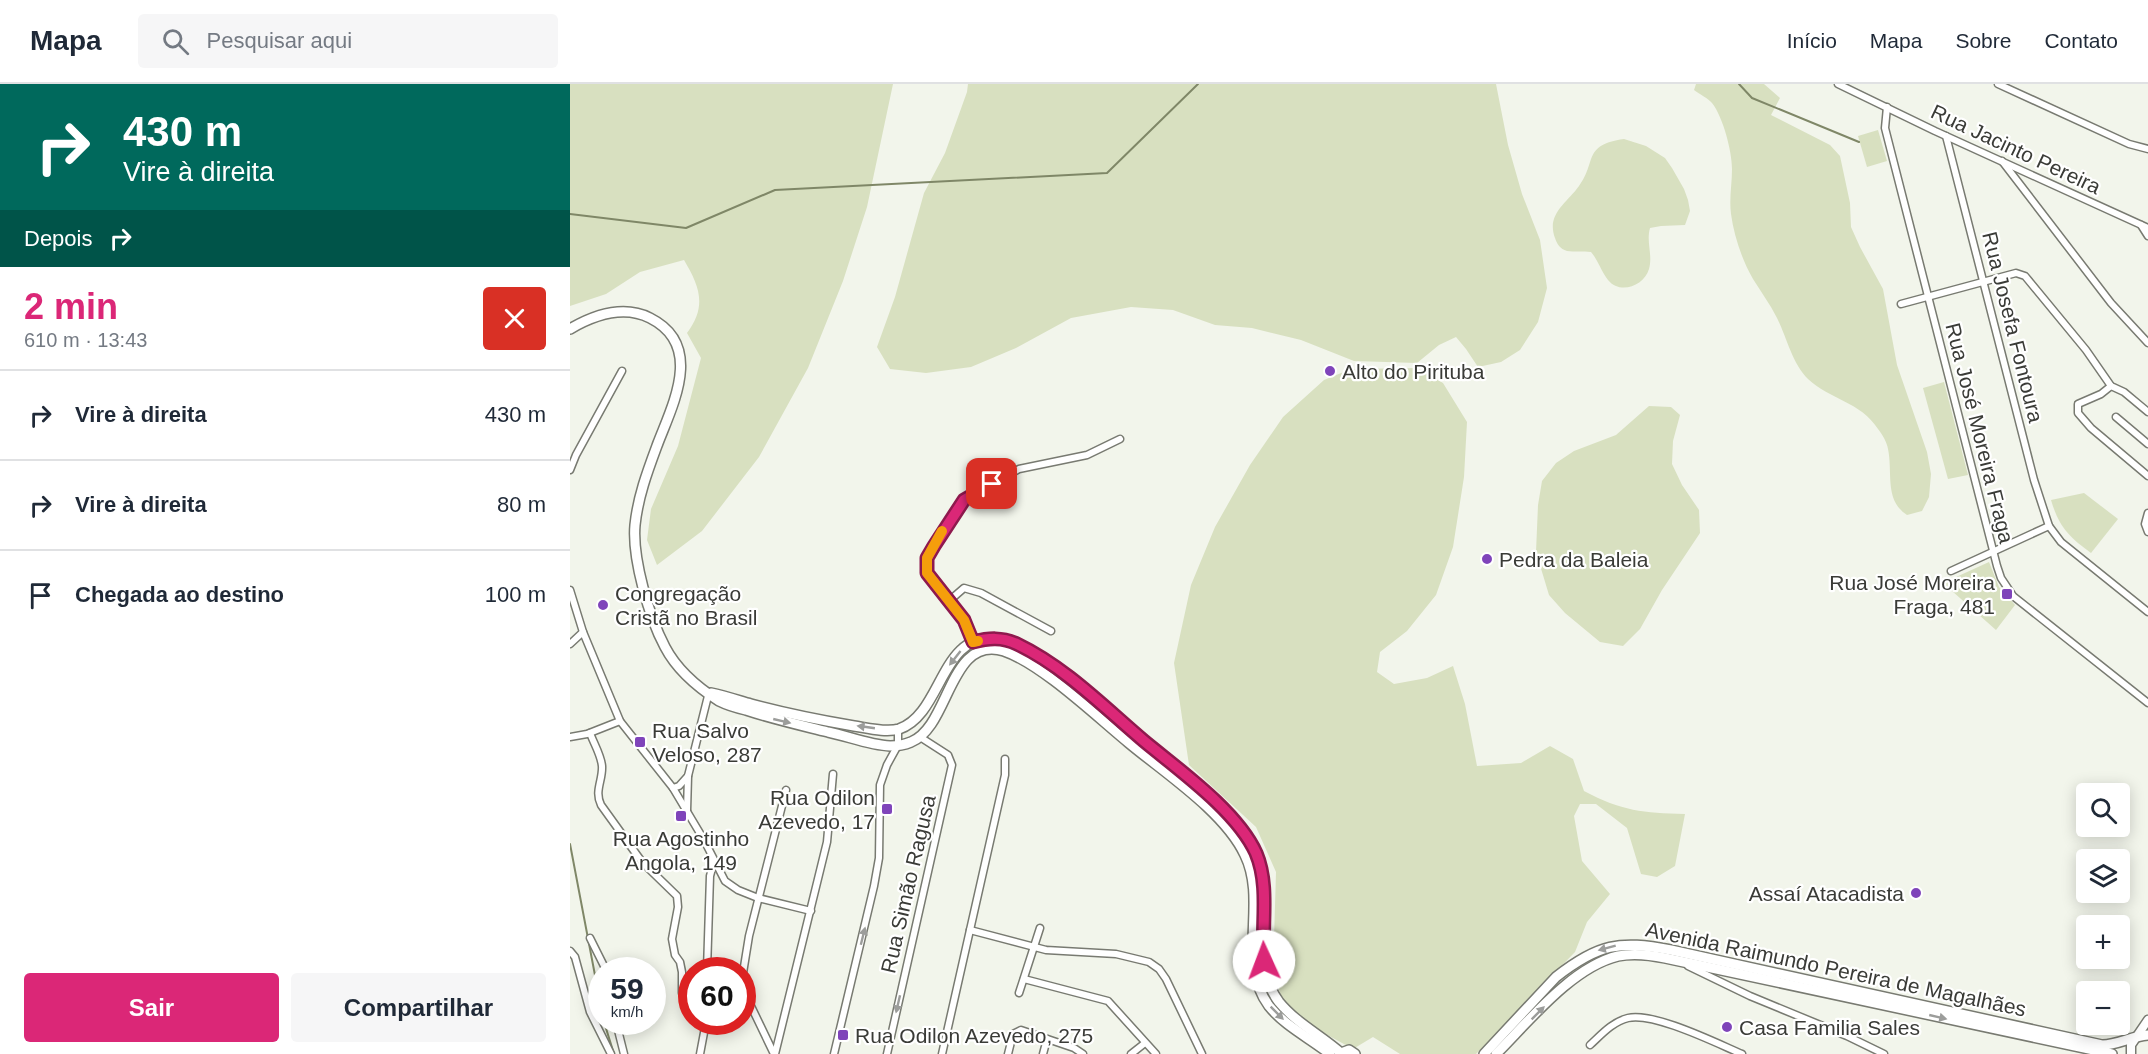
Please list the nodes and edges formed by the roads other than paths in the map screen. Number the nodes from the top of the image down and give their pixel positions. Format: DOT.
graph roads {
  1 [pos="1838,84"];
  2 [pos="1998,84"];
  3 [pos="1887,107"];
  4 [pos="1946,136"];
  5 [pos="2148,149"];
  6 [pos="2002,160"];
  7 [pos="2140,225"];
  8 [pos="2148,228"];
  9 [pos="2148,236"];
  10 [pos="1984,282"];
  11 [pos="1928,297"];
  12 [pos="1901,304"];
  13 [pos="570,329"];
  14 [pos="2148,343"];
  15 [pos="622,371"];
  16 [pos="2111,386"];
  17 [pos="2148,412"];
  18 [pos="2116,417"];
  19 [pos="1120,439"];
  20 [pos="2148,444"];
  21 [pos="570,470"];
  22 [pos="2148,476"];
  23 [pos="2148,513"];
  24 [pos="2049,526"];
  25 [pos="2148,532"];
  26 [pos="1994,553"];
  27 [pos="1952,571"];
  28 [pos="570,590"];
  29 [pos="949,601"];
  30 [pos="2148,612"];
  31 [pos="1051,631"];
  32 [pos="583,632"];
  33 [pos="973,642"];
  34 [pos="570,644"];
  35 [pos="709,692"];
  36 [pos="932,696"];
  37 [pos="2148,703"];
  38 [pos="620,721"];
  39 [pos="898,729"];
  40 [pos="590,733"];
  41 [pos="570,737"];
  42 [pos="920,737"];
  43 [pos="898,745"];
  44 [pos="1005,759"];
  45 [pos="833,774"];
  46 [pos="688,776"];
  47 [pos="673,788"];
  48 [pos="786,790"];
  49 [pos="687,812"];
  50 [pos="714,861"];
  51 [pos="758,898"];
  52 [pos="811,911"];
  53 [pos="1040,928"];
  54 [pos="970,930"];
  55 [pos="590,938"];
  56 [pos="1034,948"];
  57 [pos="570,951"];
  58 [pos="600,957"];
  59 [pos="707,957"];
  60 [pos="678,960"];
  61 [pos="1708,972"];
  62 [pos="1024,979"];
  63 [pos="1019,993"];
  64 [pos="2148,1020"];
  65 [pos="619,1035"];
  66 [pos="704,1035"];
  67 [pos="2148,1035"];
  68 [pos="2136,1036"];
  69 [pos="1047,1038"];
  70 [pos="1145,1043"];
  71 [pos="1590,1045"];
  72 [pos="611,1054"];
  73 [pos="624,1054"];
  74 [pos="700,1054"];
  75 [pos="775,1054"];
  76 [pos="834,1054"];
  77 [pos="886,1054"];
  78 [pos="942,1054"];
  79 [pos="1008,1054"];
  80 [pos="1043,1054"];
  81 [pos="1083,1054"];
  82 [pos="1131,1054"];
  83 [pos="1156,1054"];
  84 [pos="1202,1054"];
  85 [pos="1330,1054"];
  86 [pos="1341,1054"];
  87 [pos="1355,1054"];
  88 [pos="1484,1054"];
  89 [pos="1496,1054"];
  90 [pos="1742,1054"];
  91 [pos="1884,1054"];
  92 [pos="2112,1054"];
  93 [pos="2130,1054"];
  1 -- 3 [label="street, Rua Jacinto Pereira"];
  2 -- 5 [label="street"];
  3 -- 4 [label="street, Rua Jacinto Pereira"];
  3 -- 11 [label="street, Rua José Moreira Fraga"];
  4 -- 6 [label="street, Rua Jacinto Pereira"];
  4 -- 10 [label="street, Rua Josefa Fontoura"];
  6 -- 7 [label="street, Rua Jacinto Pereira"];
  6 -- 14 [label="street"];
  7 -- 8 [label="street, Rua Jacinto Pereira"];
  7 -- 9 [label="street"];
  10 -- 11 [label="street"];
  10 -- 16 [label="street"];
  10 -- 24 [label="street, Rua Josefa Fontoura"];
  11 -- 12 [label="street"];
  11 -- 26 [label="street, Rua José Moreira Fraga"];
  13 -- 35 [label="main road"];
  15 -- 21 [label="street"];
  16 -- 17 [label="street"];
  16 -- 22 [label="street"];
  18 -- 20 [label="street"];
  19 -- 29 [label="street"];
  23 -- 25 [label="street"];
  24 -- 26 [label="street"];
  24 -- 30 [label="street"];
  26 -- 27 [label="street"];
  26 -- 37 [label="street, Rua José Moreira Fraga"];
  28 -- 32 [label="street"];
  29 -- 31 [label="street"];
  29 -- 33 [label="street"];
  32 -- 34 [label="street"];
  32 -- 38 [label="street"];
  33 -- 36 [label="main road, one-way"];
  33 -- 86 [label="main road"];
  39 -- 35 [label="main road, one-way"];
  35 -- 43 [label="main road, one-way"];
  35 -- 46 [label="street"];
  36 -- 39 [label="main road"];
  36 -- 42 [label="main road"];
  38 -- 40 [label="street"];
  38 -- 47 [label="street"];
  39 -- 43 [label="street"];
  40 -- 41 [label="street"];
  40 -- 60 [label="street"];
  42 -- 43 [label="main road"];
  42 -- 77 [label="street, Rua Simão Ragusa, one-way"];
  42 -- 85 [label="main road, one-way"];
  76 -- 43 [label="street, one-way"];
  44 -- 54 [label="street"];
  45 -- 52 [label="street"];
  46 -- 47 [label="street"];
  46 -- 49 [label="street"];
  47 -- 49 [label="street"];
  48 -- 51 [label="street"];
  49 -- 50 [label="street"];
  50 -- 51 [label="street"];
  50 -- 59 [label="street"];
  51 -- 52 [label="street"];
  51 -- 75 [label="street"];
  52 -- 75 [label="street"];
  53 -- 56 [label="street"];
  54 -- 56 [label="street"];
  54 -- 78 [label="street"];
  55 -- 58 [label="street"];
  56 -- 62 [label="street"];
  56 -- 84 [label="street"];
  57 -- 72 [label="street"];
  89 -- 61 [label="main road, Avenida Raimundo Pereira de Magalhães, one-way"];
  61 -- 91 [label="street"];
  61 -- 92 [label="main road, Avenida Raimundo Pereira de Magalhães, one-way"];
  62 -- 63 [label="street"];
  62 -- 70 [label="street"];
  64 -- 68 [label="main road"];
  65 -- 73 [label="street"];
  66 -- 74 [label="street"];
  67 -- 68 [label="main road, Avenida Raimundo Pereira de Magalhães"];
  68 -- 88 [label="main road, Avenida Raimundo Pereira de Magalhães, one-way"];
  68 -- 93 [label="main road"];
  69 -- 79 [label="street"];
  69 -- 80 [label="street"];
  69 -- 81 [label="street"];
  70 -- 82 [label="street"];
  70 -- 83 [label="street"];
  71 -- 90 [label="street"];
  86 -- 87 [label="main road"];
}
